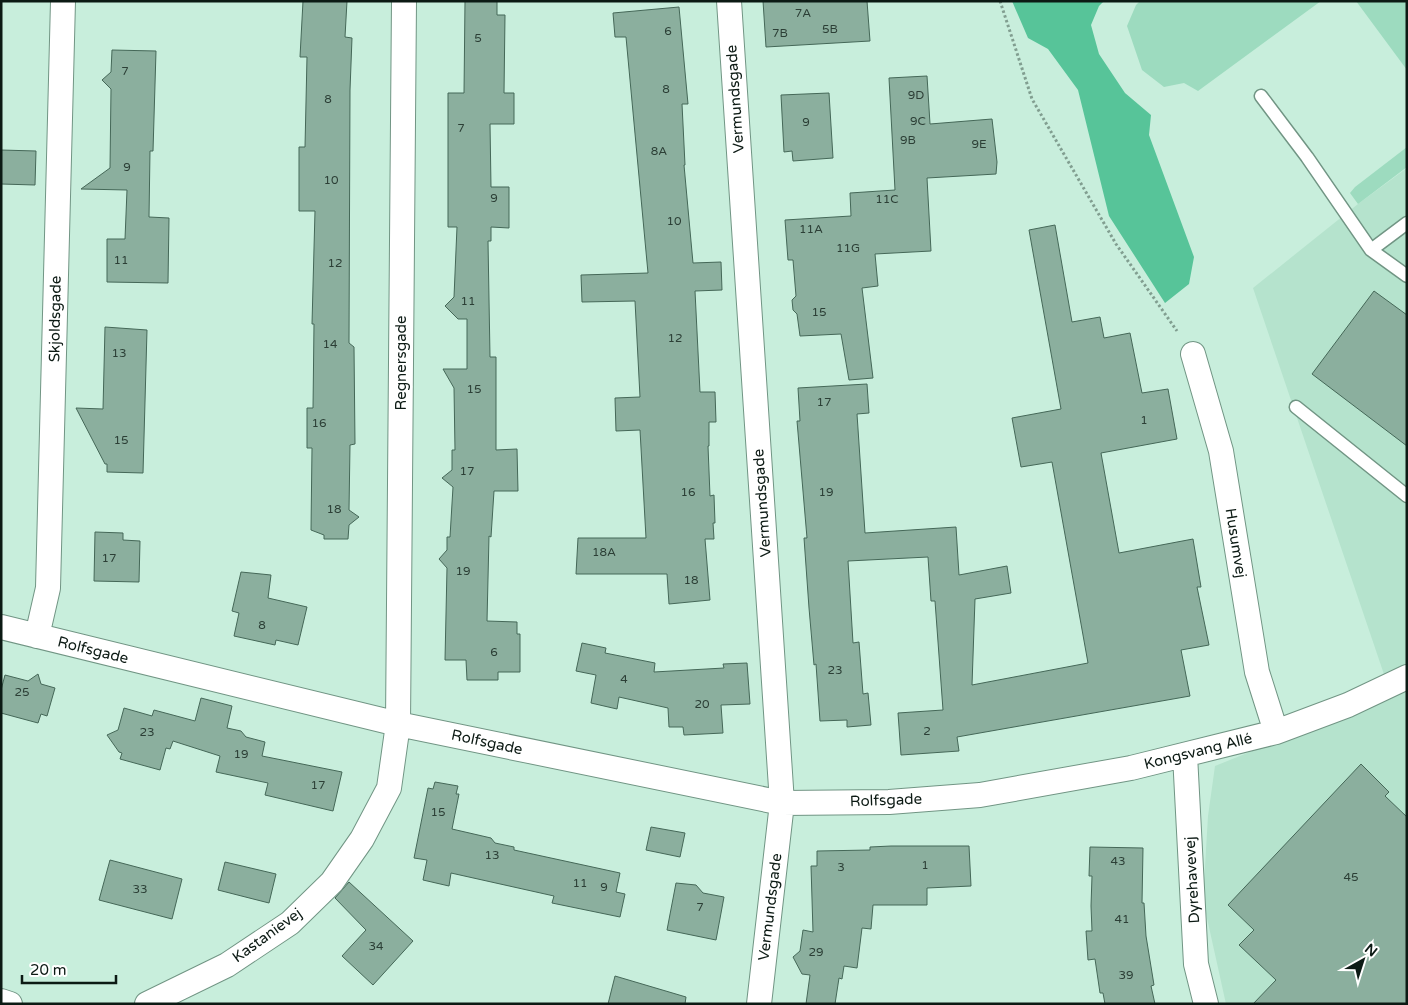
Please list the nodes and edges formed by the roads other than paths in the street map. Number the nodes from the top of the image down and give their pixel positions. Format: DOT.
graph roads {
  1 [pos="64,1"];
  2 [pos="404,1"];
  3 [pos="728,1"];
  4 [pos="1261,96"];
  5 [pos="1407,223"];
  6 [pos="1371,250"];
  7 [pos="1407,276"];
  8 [pos="1193,354"];
  9 [pos="1296,407"];
  10 [pos="1407,496"];
  11 [pos="1,627"];
  12 [pos="37,636"];
  13 [pos="1407,677"];
  14 [pos="398,724"];
  15 [pos="1276,732"];
  16 [pos="1185,755"];
  17 [pos="980,795"];
  18 [pos="782,803"];
  19 [pos="1,1002"];
  20 [pos="10,1004"];
  21 [pos="147,1004"];
  22 [pos="758,1004"];
  23 [pos="1206,1004"];
  1 -- 12 [label="street, Skjoldsgade"];
  2 -- 14 [label="street, Regnersgade"];
  3 -- 18 [label="street, Vermundsgade"];
  4 -- 6 [label="lane"];
  5 -- 6 [label="lane"];
  6 -- 7 [label="lane"];
  8 -- 15 [label="street, Husumvej"];
  9 -- 10 [label="lane"];
  11 -- 12 [label="street, Rolfsgade"];
  12 -- 14 [label="street, Rolfsgade"];
  13 -- 15 [label="street, Kongsvang Allé"];
  14 -- 18 [label="street, Rolfsgade"];
  14 -- 21 [label="street, Kastanievej"];
  15 -- 16 [label="street, Kongsvang Allé"];
  16 -- 17 [label="street, Kongsvang Allé"];
  16 -- 23 [label="street, Dyrehavevej"];
  17 -- 18 [label="street, Rolfsgade"];
  18 -- 22 [label="street, Vermundsgade"];
  19 -- 20 [label="street"];
}
